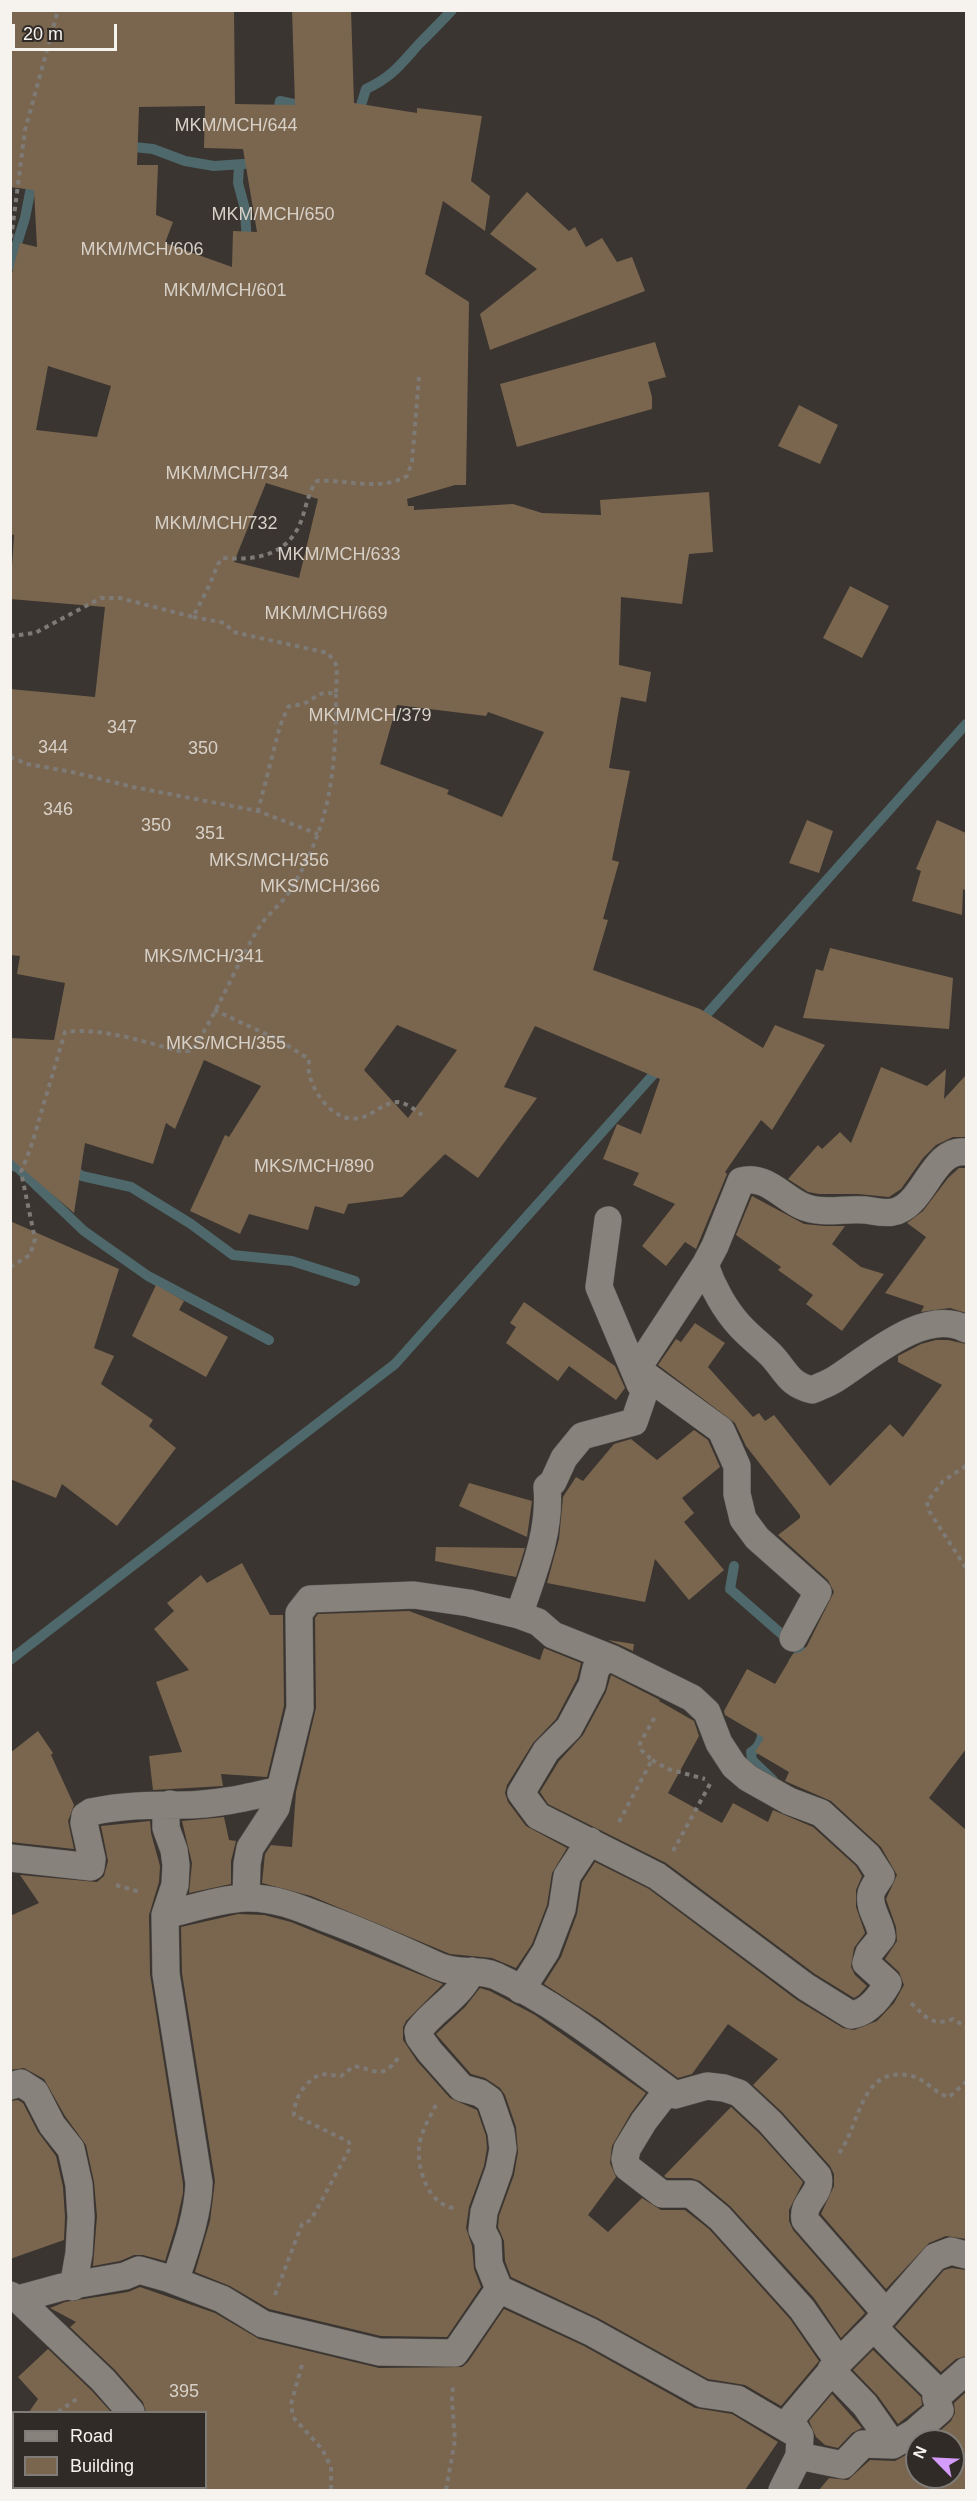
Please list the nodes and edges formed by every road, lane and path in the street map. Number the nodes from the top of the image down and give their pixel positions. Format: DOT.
graph roads {
  1 [pos="58,10"];
  2 [pos="10,247"];
  3 [pos="419,377"];
  4 [pos="193,617"];
  5 [pos="10,636"];
  6 [pos="336,694"];
  7 [pos="10,757"];
  8 [pos="258,811"];
  9 [pos="318,834"];
  10 [pos="214,1010"];
  11 [pos="422,1115"];
  12 [pos="966,1152"];
  13 [pos="608,1220"];
  14 [pos="705,1265"];
  15 [pos="10,1267"];
  16 [pos="966,1329"];
  17 [pos="641,1381"];
  18 [pos="966,1466"];
  19 [pos="966,1568"];
  20 [pos="519,1615"];
  21 [pos="794,1638"];
  22 [pos="614,1659"];
  23 [pos="669,1688"];
  24 [pos="712,1780"];
  25 [pos="280,1790"];
  26 [pos="170,1804"];
  27 [pos="598,1844"];
  28 [pos="10,1858"];
  29 [pos="91,1866"];
  30 [pos="657,1876"];
  31 [pos="246,1898"];
  32 [pos="167,1911"];
  33 [pos="472,1971"];
  34 [pos="888,1983"];
  35 [pos="521,1990"];
  36 [pos="966,2027"];
  37 [pos="418,2031"];
  38 [pos="452,2078"];
  39 [pos="966,2082"];
  40 [pos="10,2086"];
  41 [pos="668,2090"];
  42 [pos="818,2176"];
  43 [pos="484,2212"];
  44 [pos="966,2255"];
  45 [pos="167,2278"];
  46 [pos="73,2287"];
  47 [pos="499,2289"];
  48 [pos="14,2297"];
  49 [pos="880,2320"];
  50 [pos="263,2324"];
  51 [pos="310,2335"];
  52 [pos="455,2353"];
  53 [pos="835,2366"];
  54 [pos="966,2371"];
  55 [pos="940,2394"];
  56 [pos="130,2411"];
  57 [pos="893,2445"];
  58 [pos="799,2446"];
  59 [pos="331,2490"];
  60 [pos="446,2490"];
  61 [pos="782,2490"];
  1 -- 2 [label="path"];
  3 -- 4 [label="path"];
  4 -- 5 [label="path"];
  4 -- 6 [label="path"];
  6 -- 8 [label="path"];
  6 -- 9 [label="path"];
  7 -- 8 [label="path"];
  8 -- 9 [label="path"];
  9 -- 10 [label="path"];
  10 -- 11 [label="path"];
  10 -- 15 [label="path"];
  12 -- 14 [label="street"];
  13 -- 17 [label="street"];
  14 -- 16 [label="street"];
  14 -- 17 [label="street"];
  17 -- 20 [label="street"];
  17 -- 21 [label="street"];
  18 -- 19 [label="path"];
  20 -- 22 [label="street"];
  20 -- 25 [label="street"];
  22 -- 23 [label="street"];
  22 -- 27 [label="street"];
  23 -- 27 [label="path"];
  23 -- 34 [label="street"];
  24 -- 30 [label="path"];
  25 -- 26 [label="street"];
  25 -- 31 [label="street"];
  26 -- 29 [label="street"];
  26 -- 32 [label="street"];
  27 -- 30 [label="street"];
  27 -- 35 [label="street"];
  28 -- 29 [label="street"];
  29 -- 32 [label="path"];
  30 -- 34 [label="street"];
  31 -- 32 [label="street"];
  31 -- 33 [label="street"];
  32 -- 45 [label="street"];
  33 -- 35 [label="street"];
  33 -- 37 [label="street"];
  34 -- 36 [label="path"];
  35 -- 41 [label="street"];
  37 -- 38 [label="street"];
  37 -- 50 [label="path"];
  38 -- 43 [label="street"];
  38 -- 43 [label="path"];
  39 -- 42 [label="path"];
  40 -- 46 [label="street"];
  41 -- 42 [label="street"];
  41 -- 53 [label="street"];
  42 -- 49 [label="street"];
  43 -- 47 [label="street"];
  44 -- 49 [label="street"];
  45 -- 46 [label="street"];
  45 -- 50 [label="street"];
  46 -- 48 [label="street"];
  47 -- 52 [label="street"];
  47 -- 58 [label="street"];
  48 -- 56 [label="street"];
  49 -- 53 [label="street"];
  49 -- 55 [label="street"];
  50 -- 51 [label="street"];
  51 -- 52 [label="street"];
  51 -- 59 [label="path"];
  52 -- 60 [label="path"];
  53 -- 57 [label="street"];
  53 -- 58 [label="street"];
  54 -- 55 [label="street"];
  55 -- 57 [label="street"];
  57 -- 58 [label="street"];
  58 -- 61 [label="street"];
}
